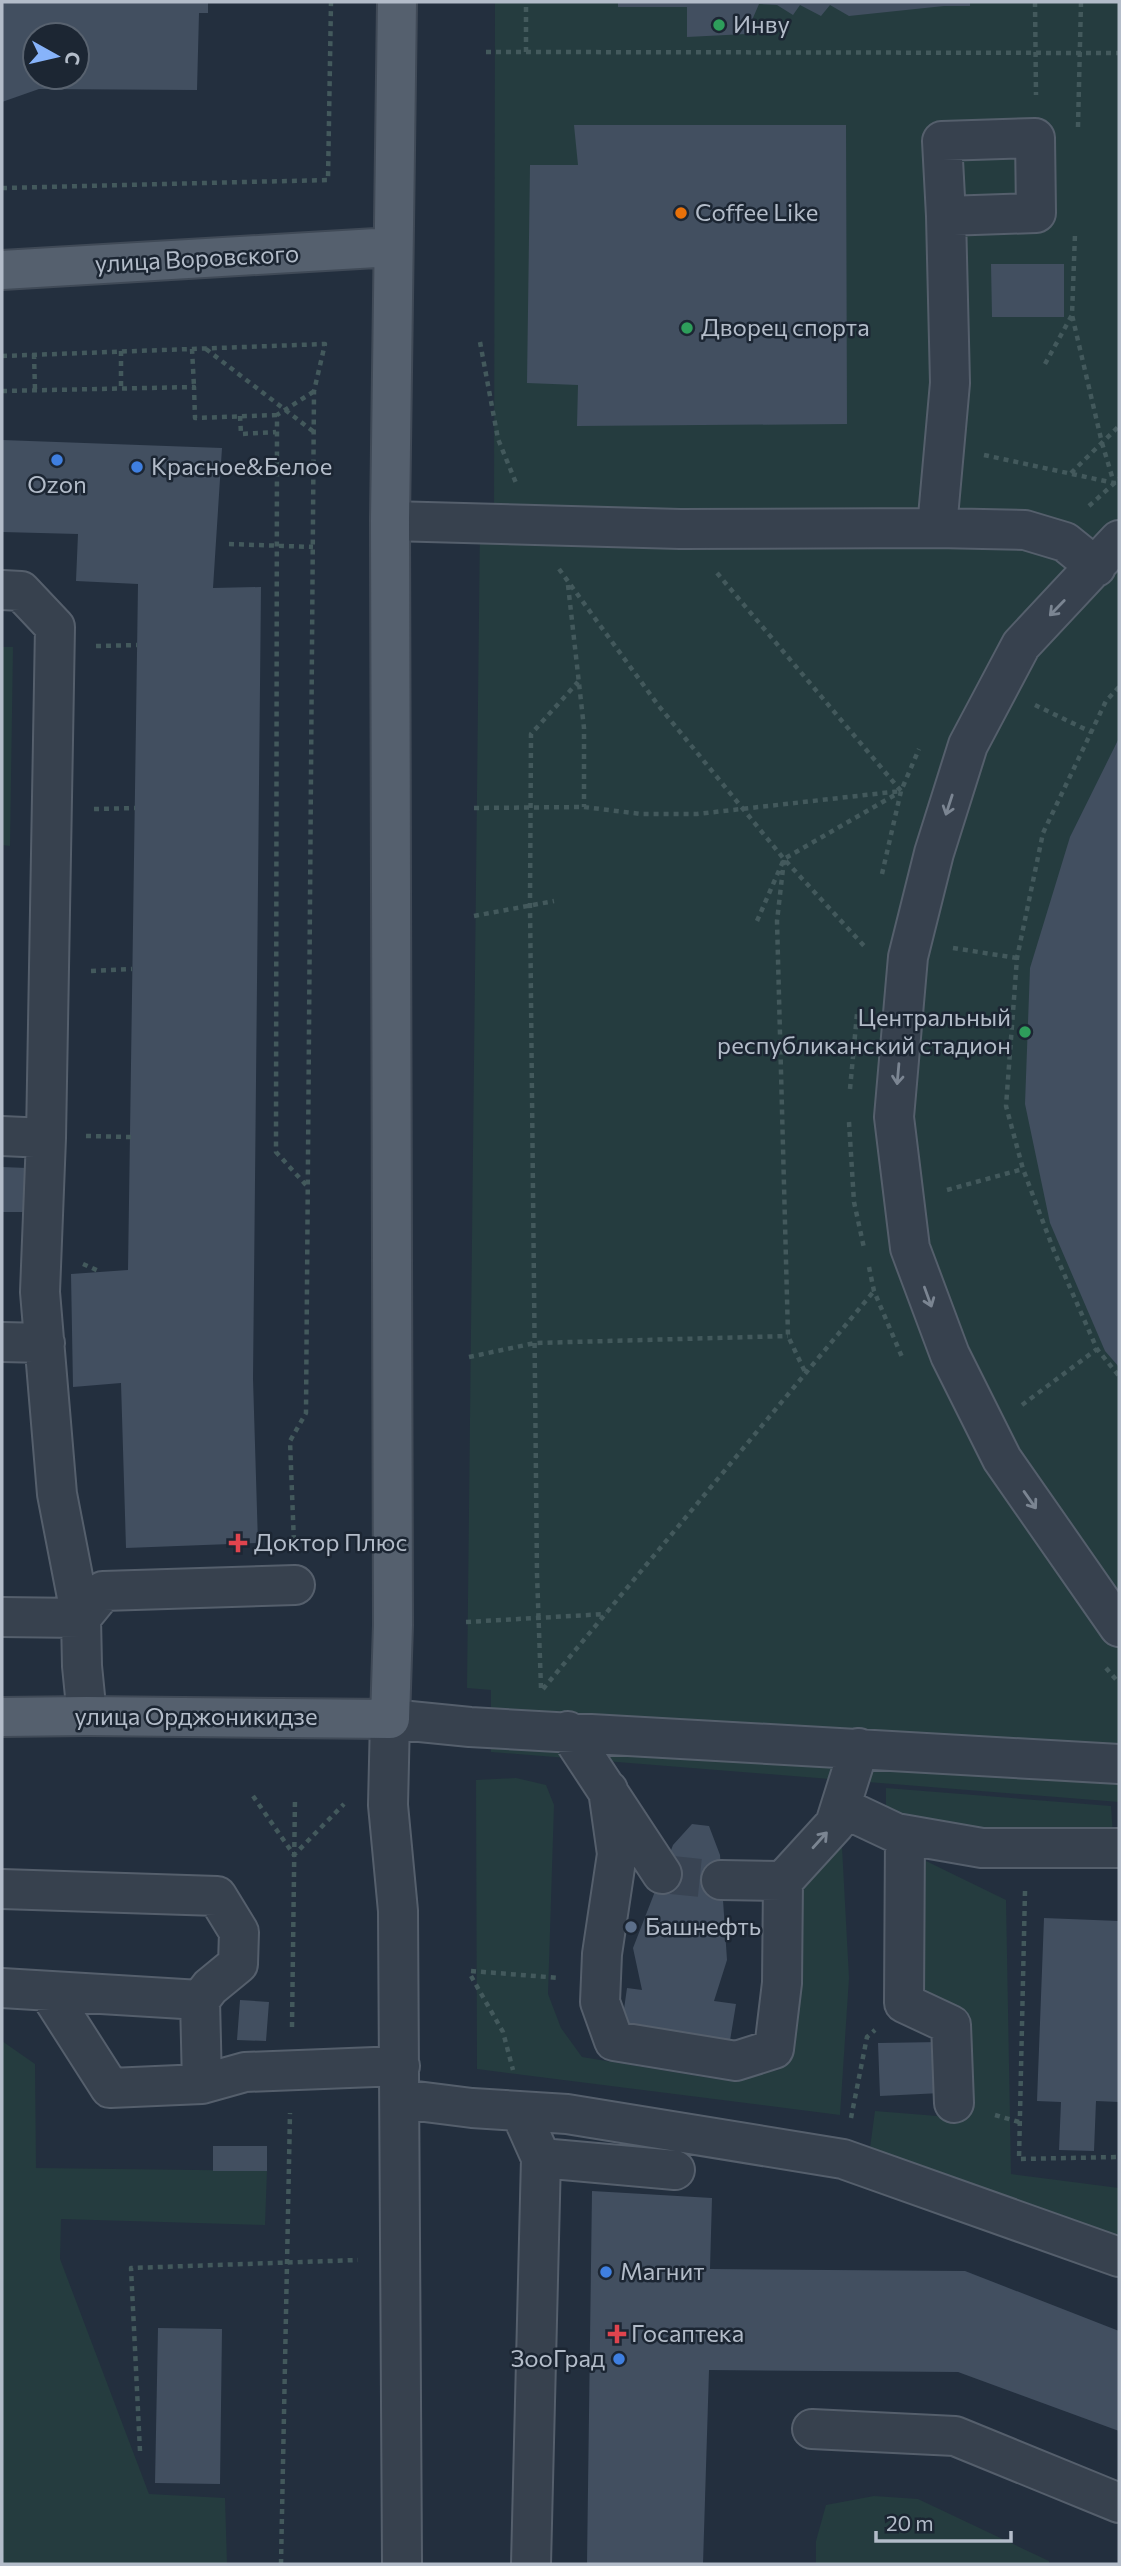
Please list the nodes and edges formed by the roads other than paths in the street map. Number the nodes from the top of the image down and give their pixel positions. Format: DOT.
graph roads {
  1 [pos="397,2"];
  2 [pos="946,216"];
  3 [pos="393,247"];
  4 [pos="2,271"];
  5 [pos="390,521"];
  6 [pos="937,528"];
  7 [pos="1108,553"];
  8 [pos="2,590"];
  9 [pos="2,1136"];
  10 [pos="63,1137"];
  11 [pos="2,1342"];
  12 [pos="45,1343"];
  13 [pos="295,1586"];
  14 [pos="2,1617"];
  15 [pos="81,1618"];
  16 [pos="1119,1626"];
  17 [pos="87,1716"];
  18 [pos="2,1717"];
  19 [pos="390,1719"];
  20 [pos="568,1731"];
  21 [pos="859,1748"];
  22 [pos="1119,1764"];
  23 [pos="608,1790"];
  24 [pos="841,1807"];
  25 [pos="905,1835"];
  26 [pos="1119,1848"];
  27 [pos="662,1874"];
  28 [pos="721,1880"];
  29 [pos="783,1881"];
  30 [pos="2,1889"];
  31 [pos="2,1988"];
  32 [pos="48,1992"];
  33 [pos="200,2000"];
  34 [pos="400,2082"];
  35 [pos="202,2084"];
  36 [pos="954,2103"];
  37 [pos="520,2111"];
  38 [pos="541,2158"];
  39 [pos="675,2170"];
  40 [pos="1119,2257"];
  41 [pos="812,2429"];
  42 [pos="1119,2503"];
  43 [pos="402,2564"];
  44 [pos="531,2564"];
  1 -- 3 [label="main road"];
  2 -- 6 [label="street"];
  3 -- 4 [label="main road, улица Воровского"];
  3 -- 5 [label="main road"];
  5 -- 6 [label="street"];
  5 -- 19 [label="main road"];
  6 -- 7 [label="street"];
  7 -- 16 [label="street, one-way"];
  8 -- 10 [label="street"];
  9 -- 10 [label="street"];
  10 -- 12 [label="street"];
  11 -- 12 [label="street"];
  12 -- 15 [label="street"];
  13 -- 15 [label="street"];
  14 -- 15 [label="street"];
  15 -- 17 [label="street"];
  17 -- 18 [label="main road, улица Орджоникидзе"];
  17 -- 19 [label="main road, улица Орджоникидзе"];
  19 -- 20 [label="street"];
  19 -- 34 [label="street"];
  20 -- 21 [label="street"];
  20 -- 23 [label="street"];
  21 -- 22 [label="street"];
  21 -- 24 [label="street"];
  23 -- 27 [label="street"];
  23 -- 29 [label="street"];
  24 -- 25 [label="street"];
  29 -- 24 [label="street, one-way"];
  25 -- 26 [label="street"];
  25 -- 36 [label="street"];
  28 -- 29 [label="street"];
  30 -- 33 [label="street"];
  31 -- 32 [label="street"];
  32 -- 33 [label="street"];
  32 -- 35 [label="street"];
  33 -- 35 [label="street"];
  34 -- 35 [label="street"];
  34 -- 37 [label="street"];
  34 -- 43 [label="street"];
  37 -- 38 [label="street"];
  37 -- 40 [label="street"];
  38 -- 39 [label="street"];
  38 -- 44 [label="street"];
  41 -- 42 [label="street"];
}
